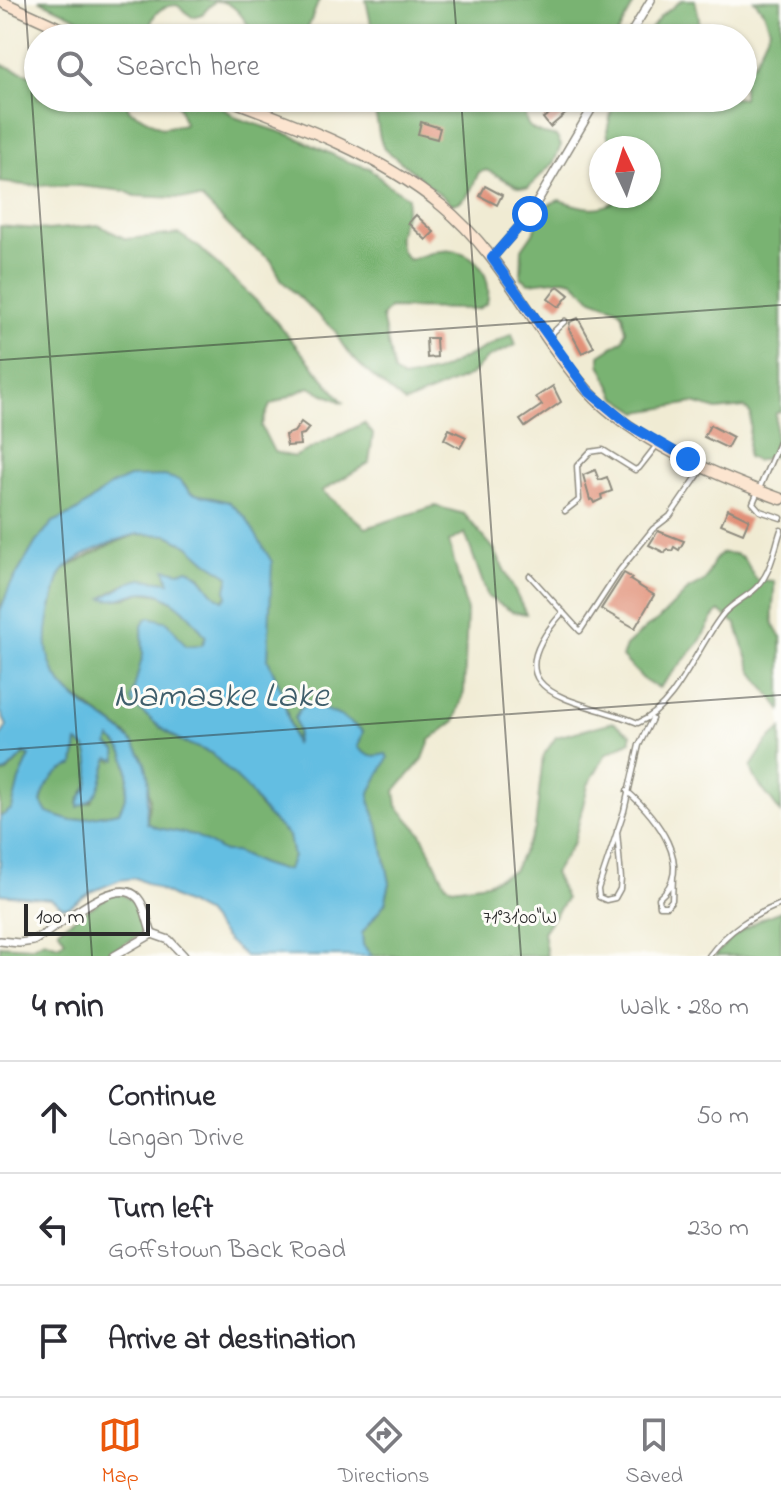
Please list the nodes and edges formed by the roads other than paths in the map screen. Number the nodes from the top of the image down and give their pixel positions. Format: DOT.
graph roads {
  1 [pos="651,0"];
  2 [pos="0,1"];
  3 [pos="50,24"];
  4 [pos="636,24"];
  5 [pos="262,112"];
  6 [pos="590,112"];
  7 [pos="492,258"];
  8 [pos="565,321"];
  9 [pos="547,337"];
  10 [pos="781,438"];
  11 [pos="659,443"];
  12 [pos="705,466"];
  13 [pos="759,491"];
  14 [pos="781,499"];
  15 [pos="565,511"];
  16 [pos="781,518"];
  17 [pos="781,530"];
  18 [pos="530,576"];
  19 [pos="563,612"];
  20 [pos="653,716"];
  21 [pos="627,791"];
  22 [pos="617,831"];
  23 [pos="673,877"];
  24 [pos="781,904"];
  25 [pos="152,934"];
  26 [pos="0,941"];
  27 [pos="114,956"];
  28 [pos="184,956"];
  29 [pos="709,956"];
  1 -- 4 [label="street"];
  2 -- 3 [label="main road"];
  5 -- 7 [label="main road"];
  6 -- 7 [label="street"];
  7 -- 9 [label="main road"];
  8 -- 9 [label="lane"];
  9 -- 11 [label="main road"];
  10 -- 13 [label="lane"];
  11 -- 12 [label="main road"];
  11 -- 15 [label="lane"];
  12 -- 13 [label="main road"];
  12 -- 19 [label="lane"];
  13 -- 14 [label="main road"];
  13 -- 16 [label="lane"];
  17 -- 20 [label="lane"];
  18 -- 19 [label="lane"];
  19 -- 20 [label="lane"];
  20 -- 21 [label="lane"];
  21 -- 22 [label="lane"];
  21 -- 23 [label="lane"];
  22 -- 22 [label="lane"];
  23 -- 23 [label="lane"];
  24 -- 29 [label="lane"];
  25 -- 26 [label="street"];
  25 -- 27 [label="street"];
  25 -- 28 [label="street"];
}
